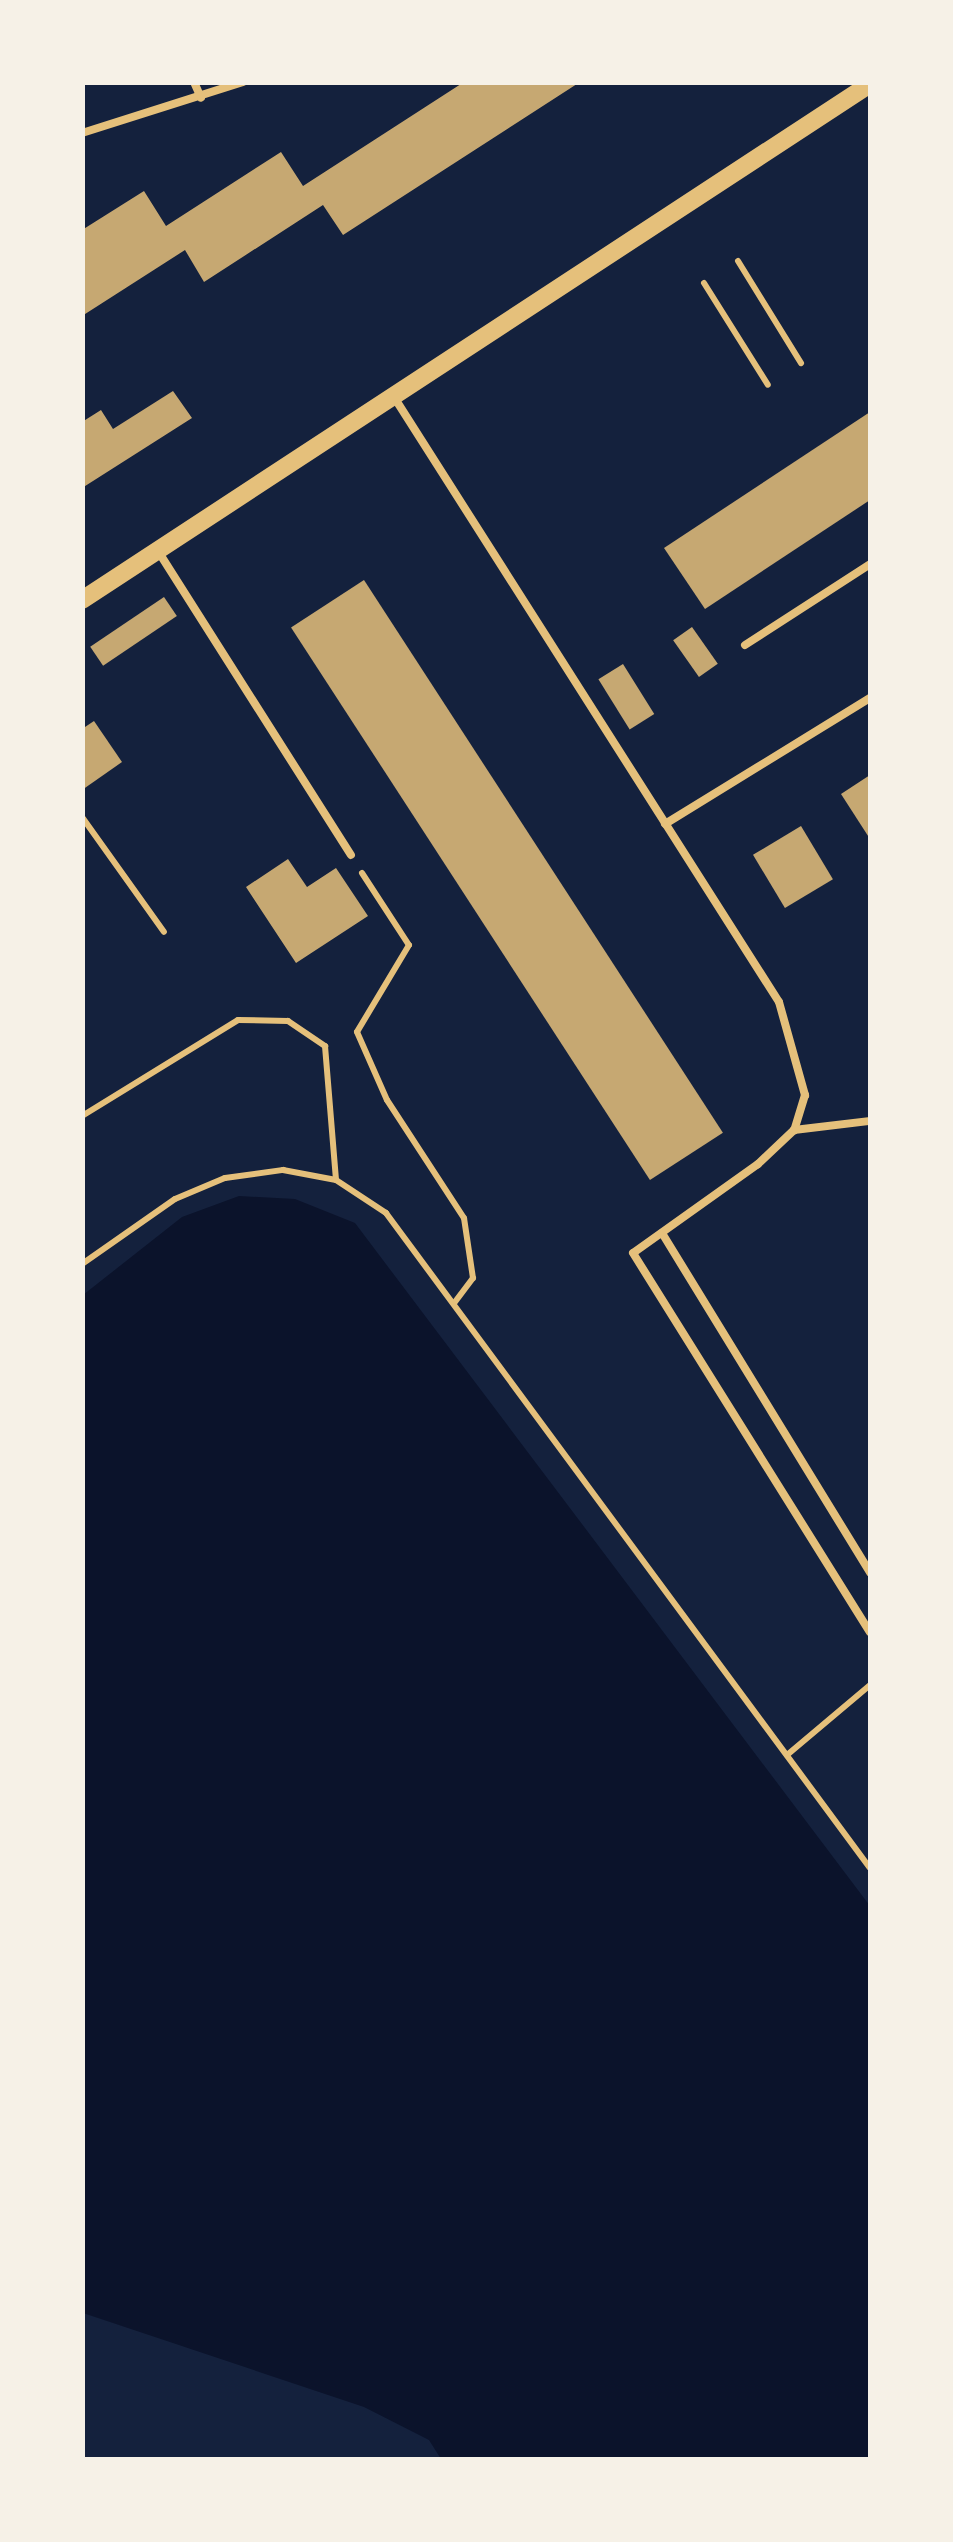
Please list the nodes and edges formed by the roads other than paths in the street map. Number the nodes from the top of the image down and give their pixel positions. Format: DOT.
graph roads {
  1 [pos="194,82"];
  2 [pos="243,82"];
  3 [pos="870,84"];
  4 [pos="201,98"];
  5 [pos="82,133"];
  6 [pos="392,394"];
  7 [pos="158,551"];
  8 [pos="870,564"];
  9 [pos="82,600"];
  10 [pos="745,645"];
  11 [pos="870,698"];
  12 [pos="665,824"];
  13 [pos="352,855"];
  14 [pos="870,1121"];
  15 [pos="794,1130"];
  16 [pos="662,1233"];
  17 [pos="870,1574"];
  18 [pos="870,1632"];
  1 -- 4 [label="lane"];
  2 -- 4 [label="lane"];
  3 -- 6 [label="street"];
  4 -- 5 [label="lane"];
  6 -- 7 [label="street"];
  6 -- 12 [label="lane"];
  7 -- 9 [label="street"];
  7 -- 13 [label="lane"];
  8 -- 10 [label="lane"];
  11 -- 12 [label="lane"];
  12 -- 15 [label="lane"];
  14 -- 15 [label="lane"];
  15 -- 16 [label="lane"];
  16 -- 17 [label="lane"];
  16 -- 18 [label="lane"];
}
